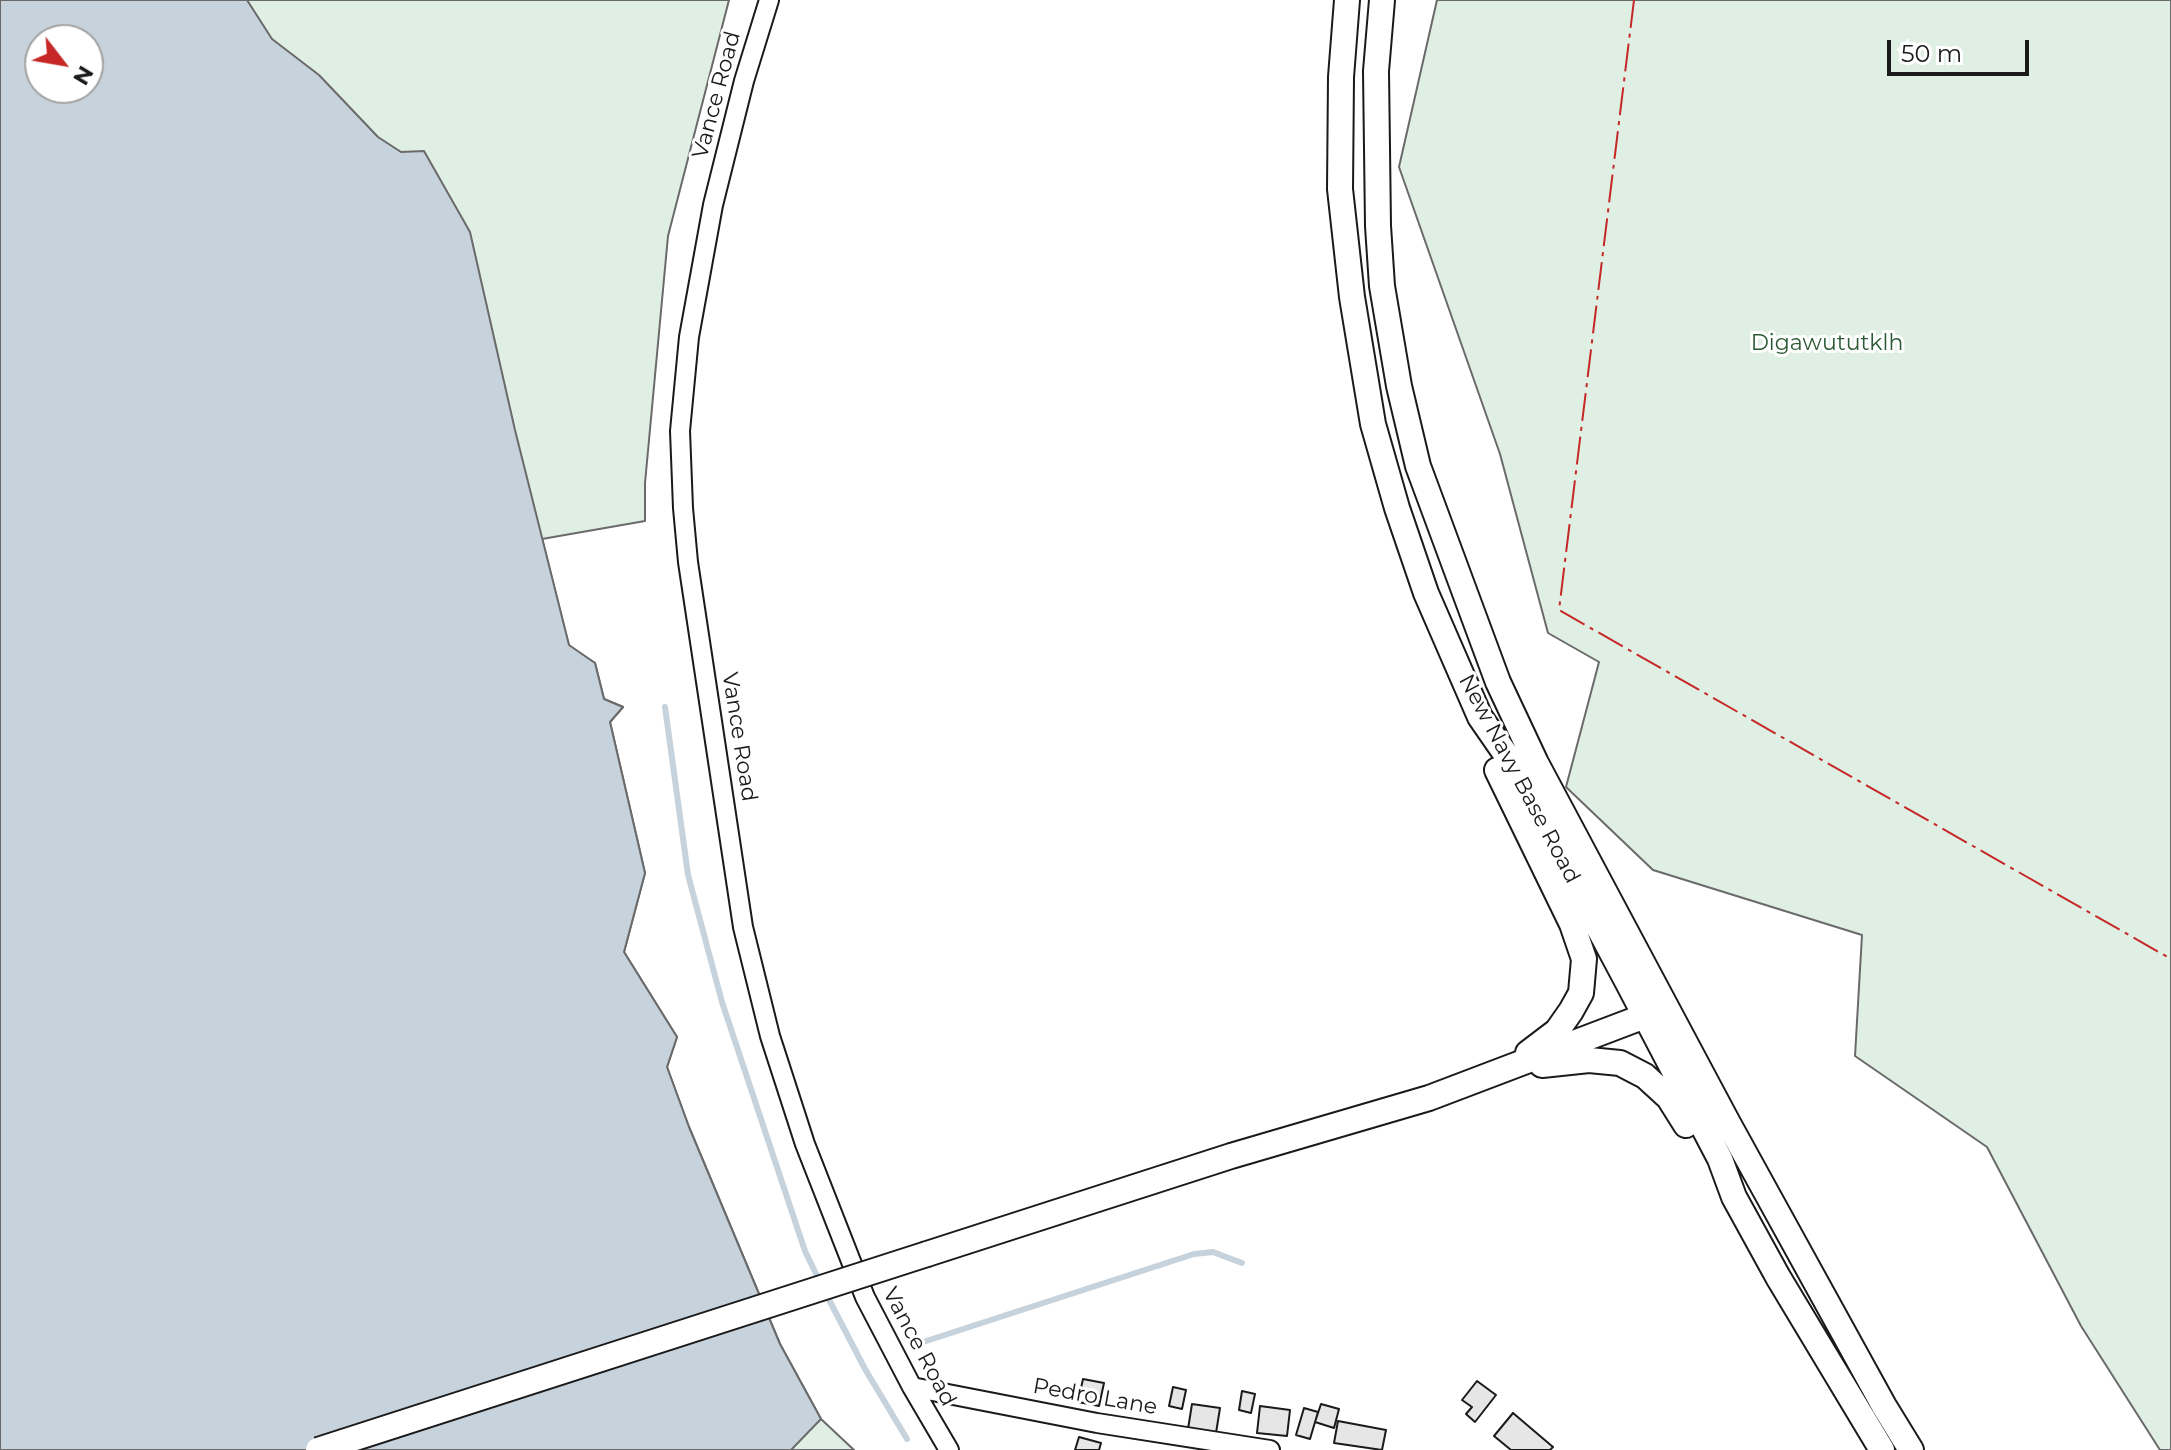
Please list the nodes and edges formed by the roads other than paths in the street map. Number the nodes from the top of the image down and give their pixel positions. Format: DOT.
graph roads {
  1 [pos="769,0"];
  2 [pos="1347,0"];
  3 [pos="1382,0"];
  4 [pos="1480,717"];
  5 [pos="1656,1011"];
  6 [pos="1507,1069"];
  7 [pos="1734,1197"];
  8 [pos="912,1387"];
  9 [pos="318,1450"];
  10 [pos="949,1450"];
  11 [pos="1270,1450"];
  12 [pos="1882,1450"];
  13 [pos="1911,1450"];
  1 -- 8 [label="street, Vance Road"];
  2 -- 4 [label="main road, New Navy Base Road"];
  3 -- 5 [label="main road, New Navy Base Road"];
  4 -- 5 [label="main road, New Navy Base Road"];
  4 -- 6 [label="main road"];
  5 -- 6 [label="main road"];
  5 -- 7 [label="main road, New Navy Base Road"];
  5 -- 13 [label="main road, New Navy Base Road"];
  6 -- 7 [label="main road"];
  6 -- 9 [label="main road, bridge"];
  7 -- 12 [label="main road, New Navy Base Road"];
  8 -- 10 [label="street, Vance Road"];
  8 -- 11 [label="street, Pedro Lane"];
}
